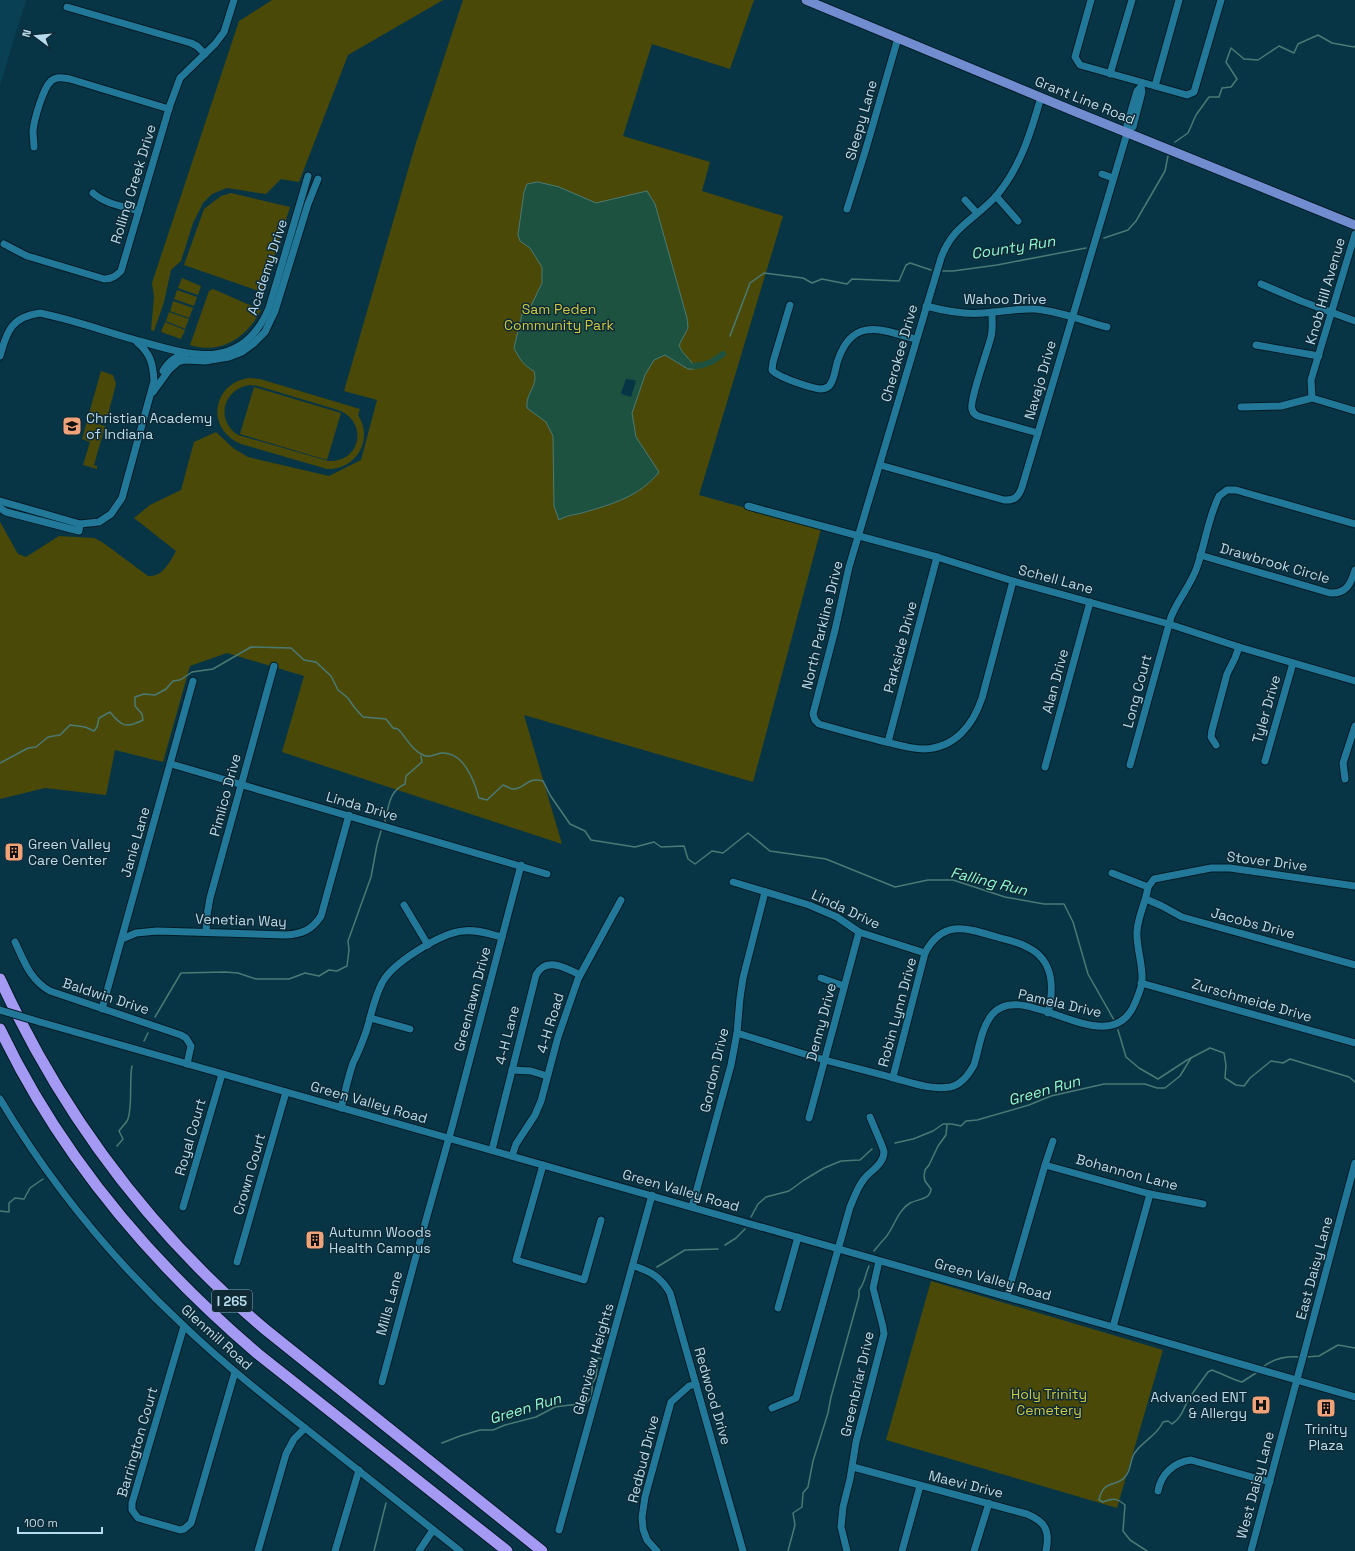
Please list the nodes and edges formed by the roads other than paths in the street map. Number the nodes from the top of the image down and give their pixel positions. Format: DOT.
graph roads {
  1 [pos="234,0"];
  2 [pos="806,0"];
  3 [pos="1091,0"];
  4 [pos="1132,0"];
  5 [pos="1179,0"];
  6 [pos="1221,0"];
  7 [pos="67,7"];
  8 [pos="898,38"];
  9 [pos="205,54"];
  10 [pos="1110,74"];
  11 [pos="1141,85"];
  12 [pos="1155,86"];
  13 [pos="1041,97"];
  14 [pos="169,109"];
  15 [pos="1127,131"];
  16 [pos="34,147"];
  17 [pos="1102,174"];
  18 [pos="308,176"];
  19 [pos="1113,178"];
  20 [pos="318,179"];
  21 [pos="92,193"];
  22 [pos="996,196"];
  23 [pos="965,200"];
  24 [pos="847,209"];
  25 [pos="139,211"];
  26 [pos="977,213"];
  27 [pos="1018,221"];
  28 [pos="1355,225"];
  29 [pos="1355,234"];
  30 [pos="4,244"];
  31 [pos="1261,284"];
  32 [pos="790,305"];
  33 [pos="926,306"];
  34 [pos="992,312"];
  35 [pos="1332,312"];
  36 [pos="1072,317"];
  37 [pos="1355,321"];
  38 [pos="1107,327"];
  39 [pos="916,339"];
  40 [pos="134,340"];
  41 [pos="1256,345"];
  42 [pos="186,354"];
  43 [pos="0,356"];
  44 [pos="1319,356"];
  45 [pos="153,372"];
  46 [pos="162,373"];
  47 [pos="160,382"];
  48 [pos="150,395"];
  49 [pos="1312,398"];
  50 [pos="1241,407"];
  51 [pos="1355,411"];
  52 [pos="1038,433"];
  53 [pos="880,465"];
  54 [pos="0,501"];
  55 [pos="748,506"];
  56 [pos="0,508"];
  57 [pos="1355,524"];
  58 [pos="80,528"];
  59 [pos="858,536"];
  60 [pos="1200,556"];
  61 [pos="937,557"];
  62 [pos="1355,570"];
  63 [pos="1013,581"];
  64 [pos="1090,602"];
  65 [pos="1169,624"];
  66 [pos="1239,647"];
  67 [pos="1293,663"];
  68 [pos="274,666"];
  69 [pos="193,681"];
  70 [pos="1355,681"];
  71 [pos="1355,728"];
  72 [pos="888,742"];
  73 [pos="1216,745"];
  74 [pos="1265,761"];
  75 [pos="171,764"];
  76 [pos="1130,765"];
  77 [pos="1045,767"];
  78 [pos="1345,779"];
  79 [pos="241,784"];
  80 [pos="349,815"];
  81 [pos="521,865"];
  82 [pos="1112,872"];
  83 [pos="546,874"];
  84 [pos="733,882"];
  85 [pos="1355,886"];
  86 [pos="1148,887"];
  87 [pos="765,892"];
  88 [pos="1146,899"];
  89 [pos="621,900"];
  90 [pos="404,905"];
  91 [pos="206,932"];
  92 [pos="859,932"];
  93 [pos="502,937"];
  94 [pos="122,939"];
  95 [pos="15,942"];
  96 [pos="428,945"];
  97 [pos="925,953"];
  98 [pos="1355,965"];
  99 [pos="580,975"];
  100 [pos="821,978"];
  101 [pos="0,979"];
  102 [pos="1141,983"];
  103 [pos="844,986"];
  104 [pos="102,1009"];
  105 [pos="0,1010"];
  106 [pos="1048,1013"];
  107 [pos="370,1018"];
  108 [pos="0,1029"];
  109 [pos="410,1029"];
  110 [pos="737,1034"];
  111 [pos="1355,1043"];
  112 [pos="824,1060"];
  113 [pos="187,1064"];
  114 [pos="512,1070"];
  115 [pos="222,1074"];
  116 [pos="548,1076"];
  117 [pos="893,1077"];
  118 [pos="286,1092"];
  119 [pos="0,1099"];
  120 [pos="340,1108"];
  121 [pos="870,1117"];
  122 [pos="809,1118"];
  123 [pos="448,1138"];
  124 [pos="1053,1141"];
  125 [pos="492,1150"];
  126 [pos="512,1156"];
  127 [pos="1355,1163"];
  128 [pos="543,1165"];
  129 [pos="1045,1165"];
  130 [pos="1150,1194"];
  131 [pos="652,1195"];
  132 [pos="1203,1204"];
  133 [pos="183,1207"];
  134 [pos="692,1207"];
  135 [pos="601,1220"];
  136 [pos="798,1237"];
  137 [pos="838,1249"];
  138 [pos="879,1261"];
  139 [pos="237,1262"];
  140 [pos="634,1266"];
  141 [pos="1007,1296"];
  142 [pos="778,1308"];
  143 [pos="184,1326"];
  144 [pos="1113,1327"];
  145 [pos="235,1372"];
  146 [pos="1296,1380"];
  147 [pos="382,1382"];
  148 [pos="696,1384"];
  149 [pos="1355,1397"];
  150 [pos="772,1408"];
  151 [pos="305,1428"];
  152 [pos="853,1467"];
  153 [pos="359,1470"];
  154 [pos="1270,1482"];
  155 [pos="920,1486"];
  156 [pos="1158,1491"];
  157 [pos="989,1504"];
  158 [pos="433,1530"];
  159 [pos="559,1530"];
  160 [pos="258,1551"];
  161 [pos="335,1551"];
  162 [pos="419,1551"];
  163 [pos="460,1551"];
  164 [pos="507,1551"];
  165 [pos="542,1551"];
  166 [pos="657,1551"];
  167 [pos="743,1551"];
  168 [pos="847,1551"];
  169 [pos="902,1551"];
  170 [pos="974,1551"];
  171 [pos="1046,1551"];
  172 [pos="1251,1551"];
  1 -- 9 [label="street, Rolling Creek Drive"];
  2 -- 8 [label="main road, Grant Line Road"];
  3 -- 10 [label="street"];
  4 -- 10 [label="street"];
  5 -- 12 [label="street"];
  6 -- 12 [label="street"];
  7 -- 9 [label="street"];
  8 -- 13 [label="main road, Grant Line Road"];
  8 -- 24 [label="street, Sleepy Lane"];
  9 -- 14 [label="street, Rolling Creek Drive"];
  10 -- 11 [label="street"];
  11 -- 12 [label="street"];
  11 -- 15 [label="street, Navajo Drive"];
  13 -- 15 [label="main road, Grant Line Road"];
  13 -- 22 [label="street, Cherokee Drive"];
  14 -- 16 [label="street"];
  14 -- 25 [label="street, Rolling Creek Drive"];
  15 -- 19 [label="street, Navajo Drive"];
  15 -- 28 [label="main road, Grant Line Road"];
  17 -- 19 [label="street"];
  18 -- 42 [label="street, Academy Drive"];
  19 -- 36 [label="street, Navajo Drive"];
  20 -- 47 [label="street, Academy Drive"];
  21 -- 25 [label="street"];
  22 -- 26 [label="street, Cherokee Drive"];
  22 -- 27 [label="street"];
  23 -- 26 [label="street"];
  25 -- 30 [label="street, Rolling Creek Drive"];
  26 -- 33 [label="street, Cherokee Drive"];
  29 -- 35 [label="street, Knob Hill Avenue"];
  31 -- 35 [label="street"];
  32 -- 39 [label="street"];
  33 -- 34 [label="street, Wahoo Drive"];
  33 -- 39 [label="street, Cherokee Drive"];
  34 -- 36 [label="street, Wahoo Drive"];
  34 -- 52 [label="street"];
  35 -- 37 [label="street"];
  35 -- 44 [label="street, Knob Hill Avenue"];
  36 -- 38 [label="street, Wahoo Drive"];
  36 -- 52 [label="street, Navajo Drive"];
  39 -- 53 [label="street, Cherokee Drive"];
  40 -- 42 [label="street, Academy Drive"];
  40 -- 43 [label="street, Academy Drive"];
  40 -- 45 [label="street, Academy Drive"];
  41 -- 44 [label="street"];
  42 -- 46 [label="street"];
  44 -- 49 [label="street, Knob Hill Avenue"];
  45 -- 46 [label="street"];
  45 -- 48 [label="street, Academy Drive"];
  46 -- 47 [label="street"];
  47 -- 48 [label="street, Academy Drive"];
  48 -- 58 [label="street, Academy Drive"];
  49 -- 50 [label="street"];
  49 -- 51 [label="street"];
  52 -- 53 [label="street, Navajo Drive"];
  53 -- 59 [label="street, Cherokee Drive"];
  54 -- 58 [label="street, Academy Drive"];
  55 -- 59 [label="street, Schell Lane"];
  56 -- 58 [label="street, Academy Drive"];
  57 -- 60 [label="street, Long Court"];
  59 -- 61 [label="street, Schell Lane"];
  59 -- 72 [label="street, North Parkline Drive"];
  60 -- 62 [label="street, Drawbrook Circle"];
  60 -- 65 [label="street, Long Court"];
  61 -- 63 [label="street, Schell Lane"];
  61 -- 72 [label="street, Parkside Drive"];
  63 -- 64 [label="street, Schell Lane"];
  63 -- 72 [label="street"];
  64 -- 65 [label="street, Schell Lane"];
  64 -- 77 [label="street, Alan Drive"];
  65 -- 66 [label="street, Schell Lane"];
  65 -- 76 [label="street, Long Court"];
  66 -- 67 [label="street, Schell Lane"];
  66 -- 73 [label="street"];
  67 -- 70 [label="street, Schell Lane"];
  67 -- 74 [label="street, Tyler Drive"];
  68 -- 79 [label="street, Pimlico Drive"];
  69 -- 75 [label="street, Janie Lane"];
  71 -- 78 [label="street"];
  75 -- 79 [label="street, Linda Drive"];
  75 -- 94 [label="street, Janie Lane"];
  79 -- 80 [label="street, Linda Drive"];
  79 -- 91 [label="street, Pimlico Drive"];
  80 -- 81 [label="street, Linda Drive"];
  80 -- 91 [label="street, Venetian Way"];
  81 -- 83 [label="street, Linda Drive"];
  81 -- 93 [label="street, Greenlawn Drive"];
  82 -- 86 [label="street"];
  84 -- 87 [label="street, Linda Drive"];
  85 -- 86 [label="street, Stover Drive"];
  86 -- 88 [label="street, Pamela Drive"];
  87 -- 92 [label="street, Linda Drive"];
  87 -- 110 [label="street, Gordon Drive"];
  88 -- 98 [label="street, Jacobs Drive"];
  88 -- 102 [label="street, Pamela Drive"];
  89 -- 99 [label="street, 4-H Road"];
  90 -- 96 [label="street"];
  91 -- 94 [label="street, Venetian Way"];
  92 -- 97 [label="street, Linda Drive"];
  92 -- 103 [label="street, Denny Drive"];
  93 -- 96 [label="street"];
  93 -- 123 [label="street, Greenlawn Drive"];
  94 -- 104 [label="street, Janie Lane"];
  95 -- 104 [label="street, Baldwin Drive"];
  96 -- 107 [label="street"];
  97 -- 106 [label="street"];
  97 -- 117 [label="street, Robin Lynn Drive"];
  99 -- 114 [label="street, 4-H Lane"];
  99 -- 116 [label="street, 4-H Road"];
  100 -- 103 [label="street"];
  101 -- 165 [label="highway, I 265"];
  102 -- 106 [label="street, Pamela Drive"];
  102 -- 111 [label="street, Zurschmeide Drive"];
  103 -- 112 [label="street, Denny Drive"];
  104 -- 113 [label="street, Baldwin Drive"];
  105 -- 113 [label="street, Green Valley Road, bridge"];
  106 -- 117 [label="street, Pamela Drive"];
  107 -- 109 [label="street"];
  107 -- 120 [label="street"];
  108 -- 164 [label="highway, I 265"];
  110 -- 112 [label="street, Pamela Drive"];
  110 -- 134 [label="street, Gordon Drive"];
  112 -- 117 [label="street, Pamela Drive"];
  112 -- 122 [label="street, Denny Drive"];
  113 -- 115 [label="street, Green Valley Road"];
  114 -- 116 [label="street"];
  114 -- 125 [label="street, 4-H Lane"];
  115 -- 118 [label="street, Green Valley Road"];
  115 -- 133 [label="street, Royal Court"];
  116 -- 126 [label="street, 4-H Road"];
  118 -- 120 [label="street, Green Valley Road"];
  118 -- 139 [label="street, Crown Court"];
  119 -- 143 [label="street, Glenmill Road"];
  120 -- 123 [label="street, Green Valley Road"];
  121 -- 137 [label="street"];
  123 -- 125 [label="street, Green Valley Road"];
  123 -- 147 [label="street, Mills Lane"];
  124 -- 129 [label="street"];
  125 -- 126 [label="street, Green Valley Road"];
  126 -- 128 [label="street, Green Valley Road"];
  127 -- 146 [label="street, East Daisy Lane"];
  128 -- 131 [label="street, Green Valley Road"];
  128 -- 135 [label="street"];
  129 -- 130 [label="street, Bohannon Lane"];
  129 -- 141 [label="street"];
  130 -- 132 [label="street, Bohannon Lane"];
  130 -- 144 [label="street"];
  131 -- 134 [label="street, Green Valley Road"];
  131 -- 140 [label="street, Glenview Heights"];
  134 -- 136 [label="street, Green Valley Road"];
  136 -- 137 [label="street, Green Valley Road"];
  136 -- 142 [label="street"];
  137 -- 138 [label="street, Green Valley Road"];
  137 -- 150 [label="street"];
  138 -- 141 [label="street, Green Valley Road"];
  138 -- 152 [label="street, Greenbriar Drive"];
  140 -- 148 [label="street, Redwood Drive"];
  140 -- 159 [label="street, Glenview Heights"];
  141 -- 144 [label="street, Green Valley Road"];
  143 -- 145 [label="street, Glenmill Road"];
  143 -- 145 [label="street, Barrington Court"];
  144 -- 146 [label="street, Green Valley Road"];
  145 -- 151 [label="street, Glenmill Road"];
  146 -- 149 [label="street, Green Valley Road"];
  146 -- 154 [label="street, West Daisy Lane"];
  148 -- 166 [label="street, Redbud Drive"];
  148 -- 167 [label="street, Redwood Drive"];
  151 -- 153 [label="street, Glenmill Road"];
  151 -- 160 [label="street"];
  152 -- 155 [label="street, Maevi Drive"];
  152 -- 168 [label="street, Greenbriar Drive"];
  153 -- 158 [label="street, Glenmill Road"];
  153 -- 161 [label="street"];
  154 -- 156 [label="street"];
  154 -- 172 [label="street, West Daisy Lane"];
  155 -- 157 [label="street, Maevi Drive"];
  155 -- 169 [label="street"];
  157 -- 170 [label="street"];
  157 -- 171 [label="street, Maevi Drive"];
  158 -- 162 [label="street"];
  158 -- 163 [label="street, Glenmill Road"];
}
